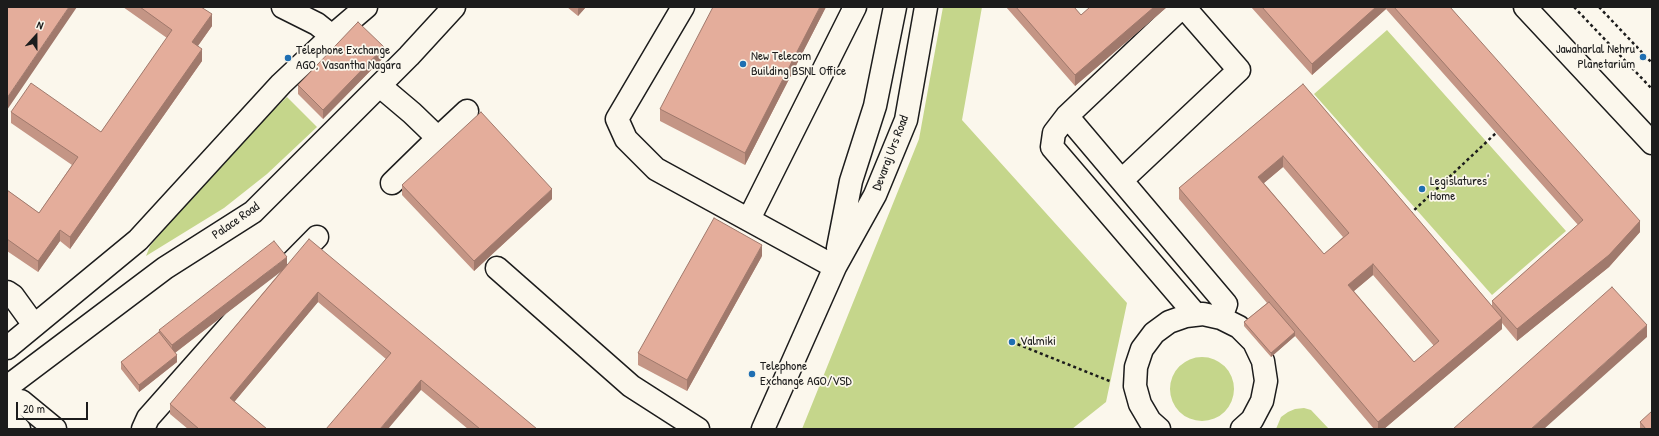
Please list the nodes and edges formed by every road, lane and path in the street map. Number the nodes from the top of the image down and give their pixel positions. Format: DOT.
graph roads {
  1 [pos="284,7"];
  2 [pos="366,7"];
  3 [pos="454,7"];
  4 [pos="683,7"];
  5 [pos="855,7"];
  6 [pos="895,7"];
  7 [pos="926,7"];
  8 [pos="1183,7"];
  9 [pos="1525,7"];
  10 [pos="1574,7"];
  11 [pos="1599,7"];
  12 [pos="332,36"];
  13 [pos="1652,63"];
  14 [pos="380,86"];
  15 [pos="1652,88"];
  16 [pos="467,111"];
  17 [pos="1067,116"];
  18 [pos="1496,133"];
  19 [pos="438,138"];
  20 [pos="1652,143"];
  21 [pos="1122,180"];
  22 [pos="392,183"];
  23 [pos="1407,217"];
  24 [pos="749,219"];
  25 [pos="317,237"];
  26 [pos="835,267"];
  27 [pos="497,268"];
  28 [pos="7,292"];
  29 [pos="1196,315"];
  30 [pos="1221,318"];
  31 [pos="34,326"];
  32 [pos="1012,342"];
  33 [pos="7,348"];
  34 [pos="7,387"];
  35 [pos="1137,393"];
  36 [pos="7,402"];
  37 [pos="7,415"];
  38 [pos="1149,426"];
  39 [pos="19,429"];
  40 [pos="56,429"];
  41 [pos="143,429"];
  42 [pos="698,429"];
  43 [pos="763,429"];
  44 [pos="1242,429"];
  1 -- 12 [label="main road"];
  2 -- 12 [label="main road"];
  3 -- 14 [label="main road, Palace Road"];
  4 -- 24 [label="main road"];
  5 -- 24 [label="main road"];
  6 -- 26 [label="main road, Devaraj Urs Road"];
  7 -- 26 [label="main road, Devaraj Urs Road"];
  8 -- 17 [label="main road"];
  8 -- 21 [label="main road"];
  9 -- 20 [label="main road"];
  10 -- 15 [label="path"];
  11 -- 13 [label="path"];
  12 -- 31 [label="main road"];
  14 -- 19 [label="main road"];
  14 -- 34 [label="main road, Palace Road"];
  16 -- 19 [label="main road"];
  17 -- 21 [label="main road"];
  17 -- 29 [label="main road"];
  18 -- 23 [label="path"];
  19 -- 22 [label="main road"];
  21 -- 30 [label="main road"];
  24 -- 26 [label="main road"];
  25 -- 41 [label="main road"];
  26 -- 43 [label="main road, Devaraj Urs Road"];
  27 -- 42 [label="main road"];
  28 -- 31 [label="main road"];
  29 -- 30 [label="main road"];
  29 -- 35 [label="main road"];
  30 -- 44 [label="main road"];
  31 -- 33 [label="main road"];
  32 -- 35 [label="path"];
  35 -- 38 [label="main road"];
  36 -- 40 [label="main road"];
  37 -- 39 [label="main road"];
}
